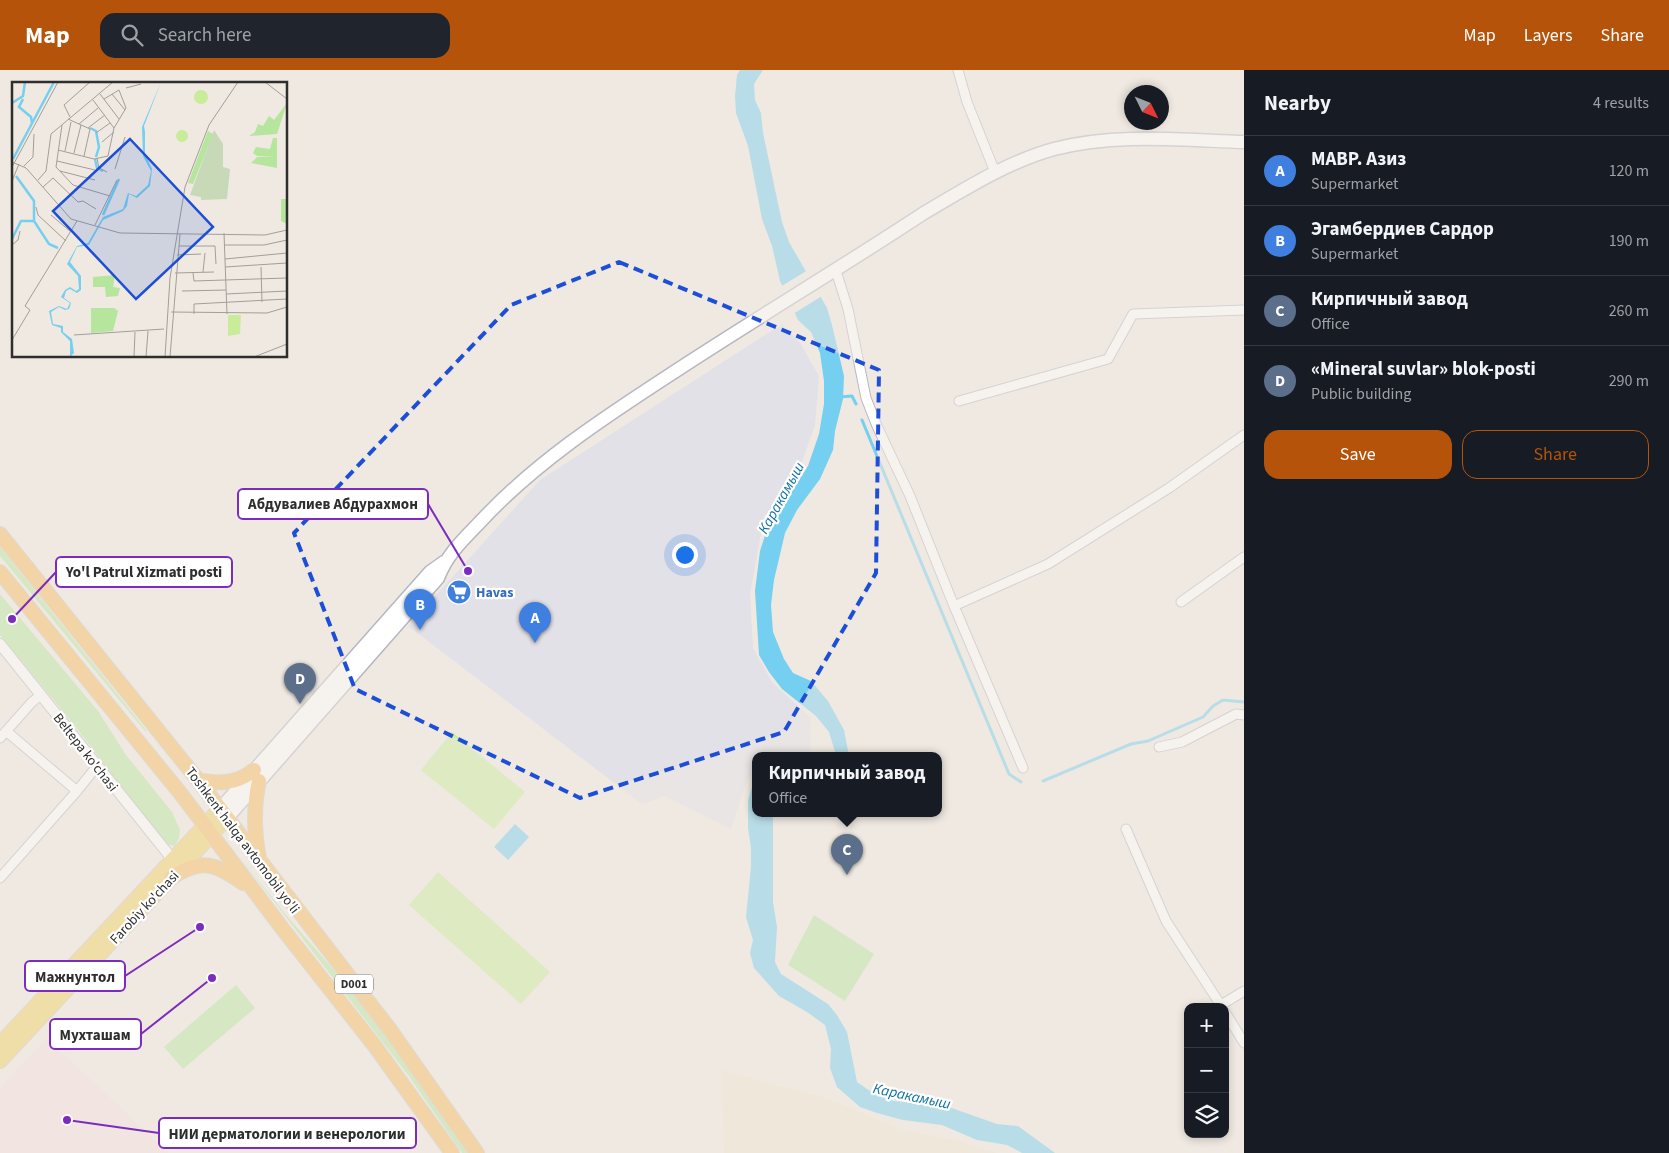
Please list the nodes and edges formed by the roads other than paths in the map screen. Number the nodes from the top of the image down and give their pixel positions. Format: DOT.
graph roads {
  1 [pos="958,70"];
  2 [pos="1244,142"];
  3 [pos="995,172"];
  4 [pos="836,271"];
  5 [pos="1244,310"];
  6 [pos="959,401"];
  7 [pos="1244,435"];
  8 [pos="0,534"];
  9 [pos="1244,557"];
  10 [pos="0,572"];
  11 [pos="1180,602"];
  12 [pos="954,606"];
  13 [pos="0,644"];
  14 [pos="41,695"];
  15 [pos="1244,715"];
  16 [pos="3,734"];
  17 [pos="1159,747"];
  18 [pos="96,766"];
  19 [pos="1023,768"];
  20 [pos="256,776"];
  21 [pos="198,780"];
  22 [pos="77,791"];
  23 [pos="223,813"];
  24 [pos="1126,829"];
  25 [pos="208,830"];
  26 [pos="172,860"];
  27 [pos="260,862"];
  28 [pos="0,878"];
  29 [pos="171,878"];
  30 [pos="253,889"];
  31 [pos="1244,991"];
  32 [pos="1220,1003"];
  33 [pos="1229,1003"];
  34 [pos="1229,1018"];
  35 [pos="1244,1043"];
  36 [pos="0,1044"];
  37 [pos="0,1061"];
  38 [pos="452,1153"];
  39 [pos="477,1153"];
  1 -- 3 [label="street"];
  2 -- 3 [label="main road"];
  3 -- 4 [label="main road"];
  4 -- 12 [label="street"];
  4 -- 20 [label="main road"];
  5 -- 6 [label="street"];
  7 -- 12 [label="street"];
  8 -- 21 [label="highway, Toshkent halqa avtomobil yo'li / D001"];
  9 -- 11 [label="street"];
  10 -- 25 [label="highway, Toshkent halqa avtomobil yo'li / D001"];
  12 -- 19 [label="street"];
  13 -- 14 [label="street, Beltepa ko'chasi"];
  14 -- 16 [label="street"];
  14 -- 18 [label="street, Beltepa ko'chasi"];
  15 -- 17 [label="street"];
  16 -- 22 [label="street"];
  18 -- 22 [label="street"];
  18 -- 26 [label="street, Beltepa ko'chasi"];
  20 -- 21 [label="highway"];
  20 -- 23 [label="main road"];
  20 -- 27 [label="highway"];
  21 -- 23 [label="highway, Toshkent halqa avtomobil yo'li / D001"];
  22 -- 28 [label="street"];
  23 -- 25 [label="main road, Farobiy ko'chasi"];
  23 -- 27 [label="highway, Toshkent halqa avtomobil yo'li / D001"];
  24 -- 32 [label="street"];
  25 -- 26 [label="main road, Farobiy ko'chasi"];
  25 -- 29 [label="main road, Farobiy ko'chasi"];
  25 -- 30 [label="highway, Toshkent halqa avtomobil yo'li / D001"];
  26 -- 36 [label="main road, Farobiy ko'chasi"];
  27 -- 39 [label="highway, Toshkent halqa avtomobil yo'li / D001"];
  29 -- 30 [label="highway"];
  29 -- 37 [label="main road, Farobiy ko'chasi"];
  30 -- 38 [label="highway, Toshkent halqa avtomobil yo'li / D001"];
  31 -- 33 [label="street"];
  34 -- 35 [label="street"];
}
